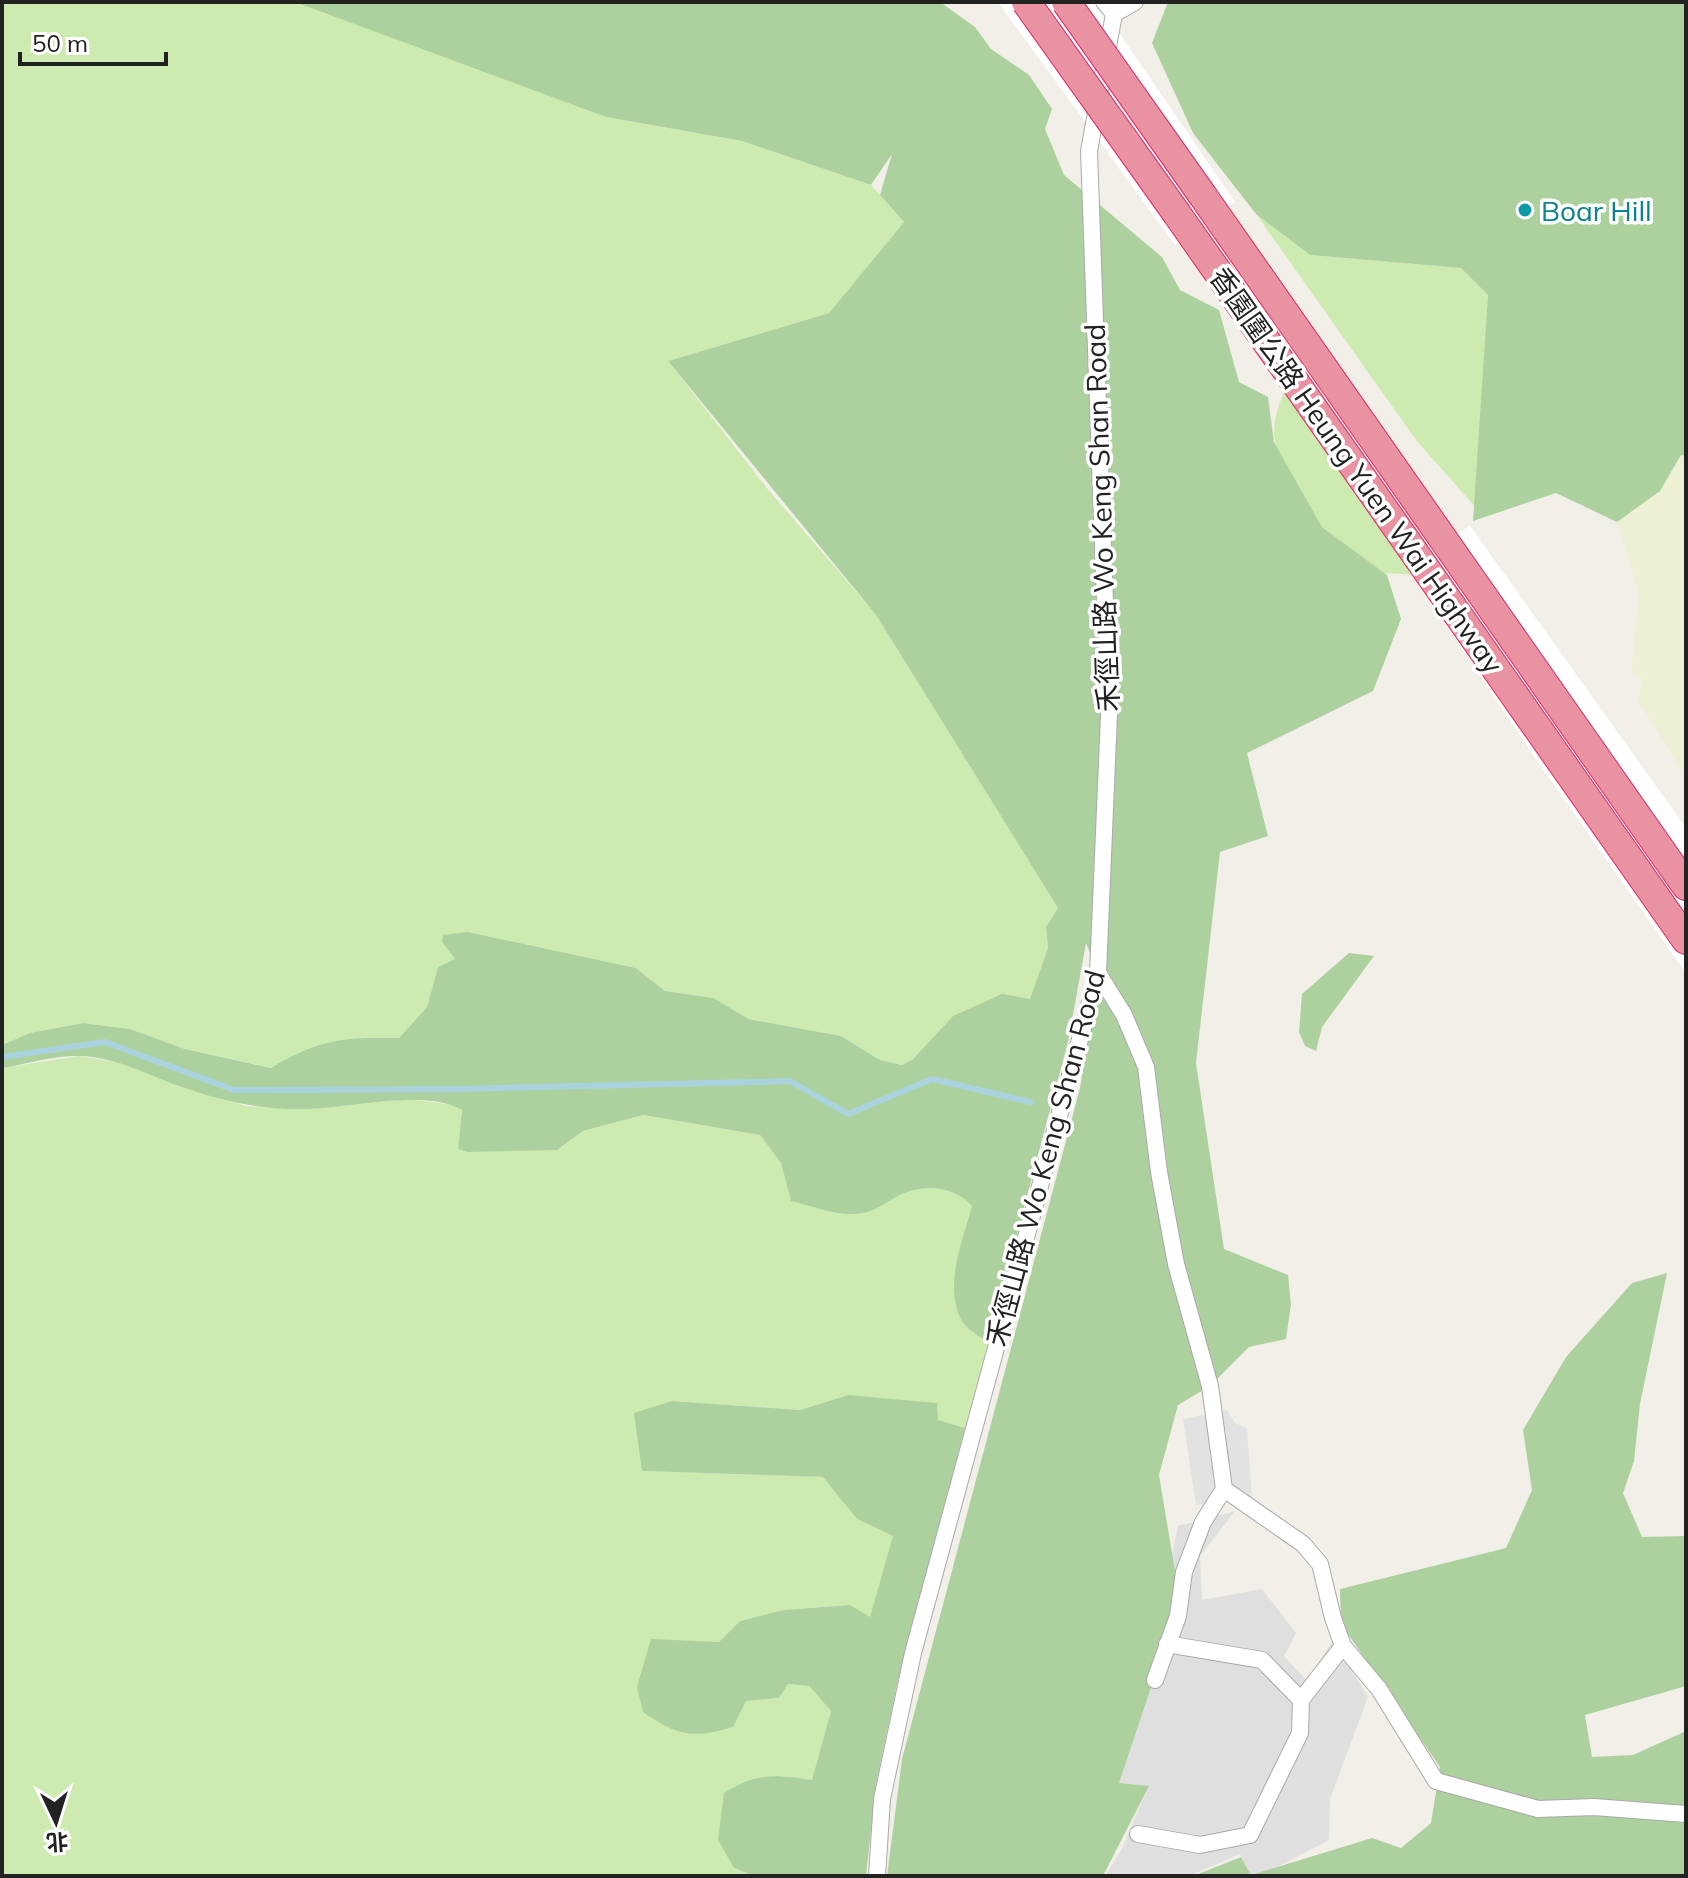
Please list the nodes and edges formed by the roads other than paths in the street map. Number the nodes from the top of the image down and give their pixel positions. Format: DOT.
graph roads {
  1 [pos="1026,2"];
  2 [pos="1066,2"];
  3 [pos="1135,2"];
  4 [pos="1109,8"];
  5 [pos="1686,886"];
  6 [pos="1686,940"];
  7 [pos="1098,973"];
  8 [pos="1224,1489"];
  9 [pos="1167,1644"];
  10 [pos="1343,1646"];
  11 [pos="1155,1680"];
  12 [pos="1301,1700"];
  13 [pos="1686,1814"];
  14 [pos="1138,1834"];
  15 [pos="877,1876"];
  1 -- 6 [label="highway, 香園圍公路 Heung Yuen Wai Highway, bridge"];
  2 -- 5 [label="highway, 香園圍公路 Heung Yuen Wai Highway, bridge"];
  3 -- 4 [label="street"];
  4 -- 7 [label="street, 禾徑山路 Wo Keng Shan Road"];
  7 -- 8 [label="street"];
  7 -- 15 [label="street, 禾徑山路 Wo Keng Shan Road"];
  8 -- 9 [label="street"];
  8 -- 10 [label="street"];
  9 -- 11 [label="street"];
  9 -- 12 [label="street"];
  10 -- 12 [label="street"];
  10 -- 13 [label="street"];
  12 -- 14 [label="street"];
}
